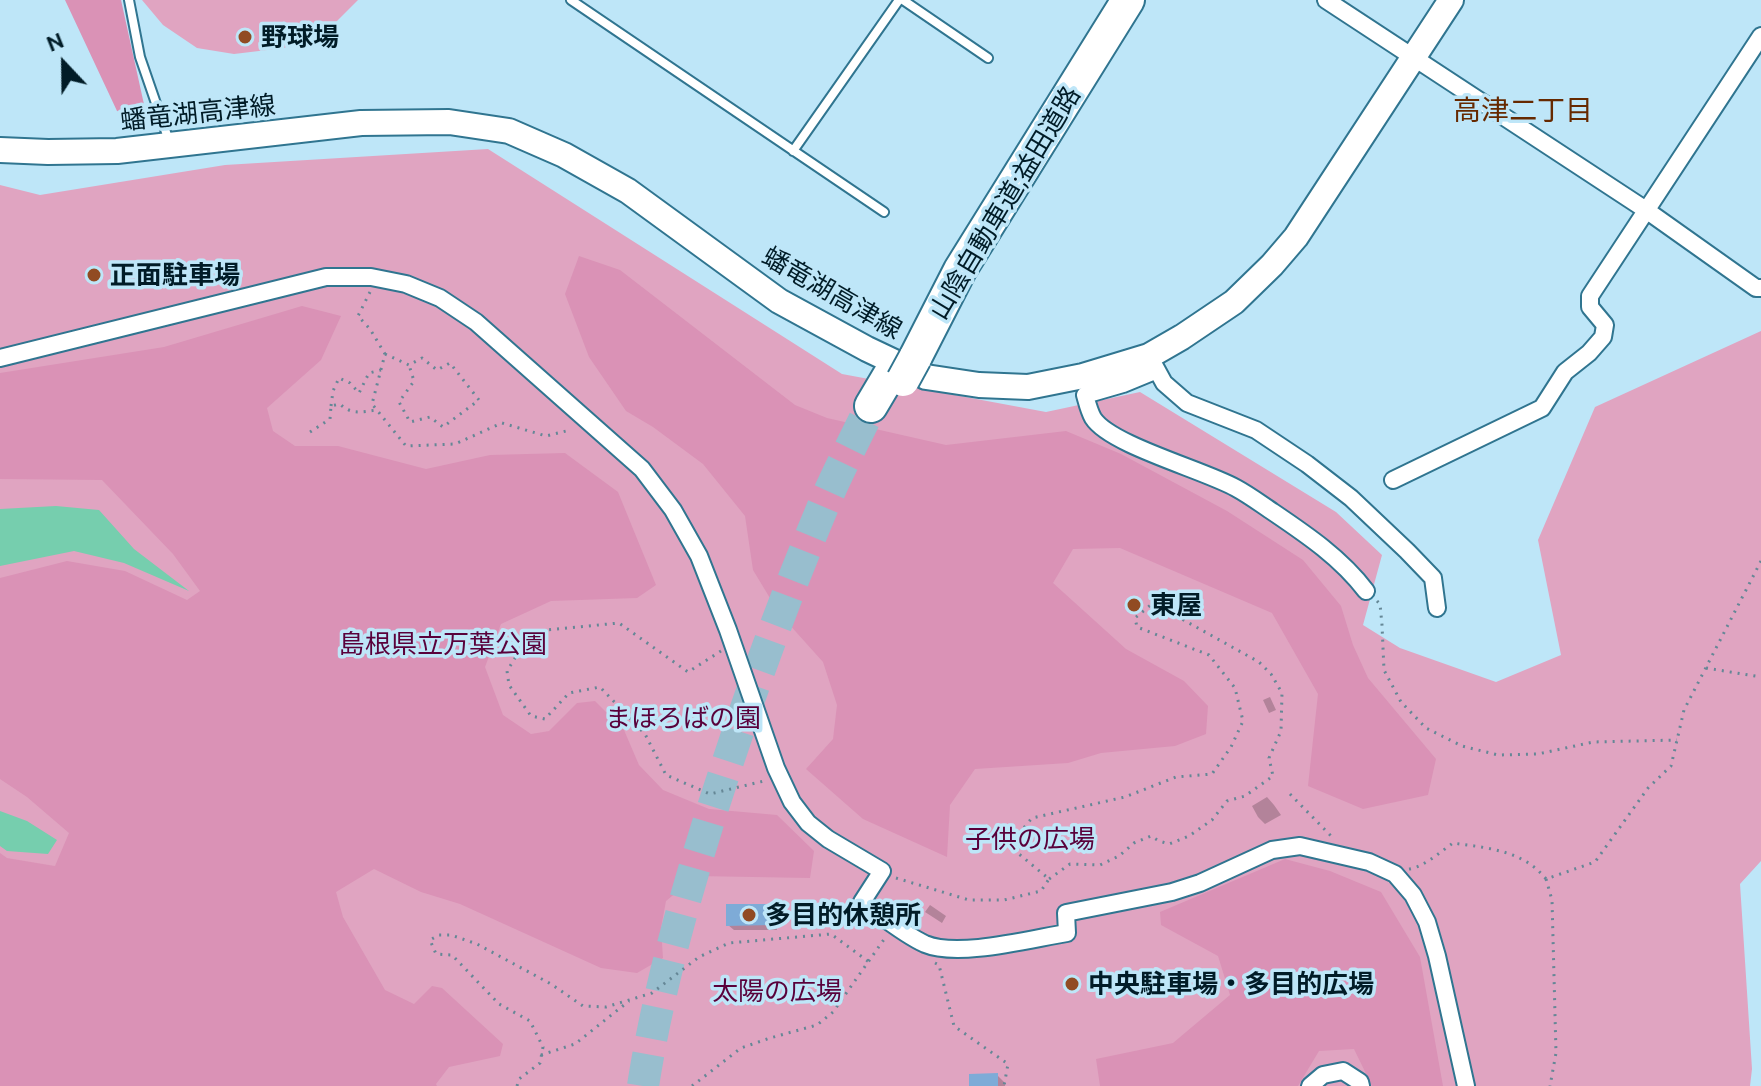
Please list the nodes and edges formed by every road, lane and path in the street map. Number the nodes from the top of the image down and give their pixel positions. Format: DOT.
graph roads {
  1 [pos="129,0"];
  2 [pos="571,0"];
  3 [pos="901,0"];
  4 [pos="1116,0"];
  5 [pos="1128,0"];
  6 [pos="1326,0"];
  7 [pos="1451,0"];
  8 [pos="1761,36"];
  9 [pos="1414,57"];
  10 [pos="988,58"];
  11 [pos="169,144"];
  12 [pos="0,150"];
  13 [pos="793,151"];
  14 [pos="1646,210"];
  15 [pos="884,212"];
  16 [pos="1761,288"];
  17 [pos="370,292"];
  18 [pos="385,354"];
  19 [pos="0,358"];
  20 [pos="1153,363"];
  21 [pos="409,365"];
  22 [pos="903,366"];
  23 [pos="381,370"];
  24 [pos="331,406"];
  25 [pos="878,407"];
  26 [pos="376,410"];
  27 [pos="570,430"];
  28 [pos="310,432"];
  29 [pos="1393,480"];
  30 [pos="1761,561"];
  31 [pos="1366,591"];
  32 [pos="1437,608"];
  33 [pos="724,650"];
  34 [pos="1705,668"];
  35 [pos="1761,677"];
  36 [pos="1677,740"];
  37 [pos="768,780"];
  38 [pos="1290,794"];
  39 [pos="1344,842"];
  40 [pos="1401,867"];
  41 [pos="882,871"];
  42 [pos="1049,879"];
  43 [pos="1546,879"];
  44 [pos="894,924"];
  45 [pos="925,958"];
  46 [pos="869,962"];
  47 [pos="630,1000"];
  48 [pos="541,1055"];
  49 [pos="517,1086"];
  50 [pos="692,1086"];
  51 [pos="1004,1086"];
  52 [pos="1310,1086"];
  53 [pos="1361,1086"];
  54 [pos="1466,1086"];
  55 [pos="1550,1086"];
  1 -- 11 [label="lane"];
  2 -- 13 [label="lane"];
  3 -- 10 [label="lane"];
  3 -- 13 [label="lane"];
  4 -- 22 [label="highway, 山陰自動車道;益田道路"];
  5 -- 22 [label="highway, 山陰自動車道;益田道路"];
  6 -- 9 [label="street"];
  7 -- 9 [label="main road, 蟠竜湖高津線"];
  8 -- 14 [label="street"];
  9 -- 14 [label="street"];
  9 -- 20 [label="main road, 蟠竜湖高津線"];
  11 -- 12 [label="main road, 蟠竜湖高津線"];
  11 -- 20 [label="main road, 蟠竜湖高津線"];
  13 -- 15 [label="lane"];
  14 -- 16 [label="street"];
  14 -- 29 [label="street"];
  17 -- 18 [label="path"];
  18 -- 21 [label="path"];
  18 -- 23 [label="path"];
  19 -- 41 [label="street"];
  20 -- 31 [label="street"];
  20 -- 32 [label="street"];
  21 -- 21 [label="path"];
  22 -- 25 [label="highway, 山陰自動車道;益田道路"];
  23 -- 24 [label="path"];
  23 -- 26 [label="path"];
  24 -- 26 [label="path"];
  24 -- 28 [label="path"];
  26 -- 27 [label="path"];
  30 -- 34 [label="path"];
  31 -- 36 [label="path"];
  33 -- 37 [label="path"];
  34 -- 35 [label="path"];
  34 -- 36 [label="path"];
  36 -- 43 [label="path"];
  38 -- 39 [label="path"];
  40 -- 43 [label="path"];
  41 -- 42 [label="path"];
  41 -- 44 [label="street"];
  42 -- 42 [label="path"];
  43 -- 55 [label="path"];
  44 -- 46 [label="path"];
  44 -- 54 [label="street"];
  45 -- 51 [label="path"];
  46 -- 47 [label="path"];
  46 -- 50 [label="path"];
  47 -- 48 [label="path"];
  47 -- 48 [label="path"];
  48 -- 49 [label="path"];
  52 -- 53 [label="street"];
}
